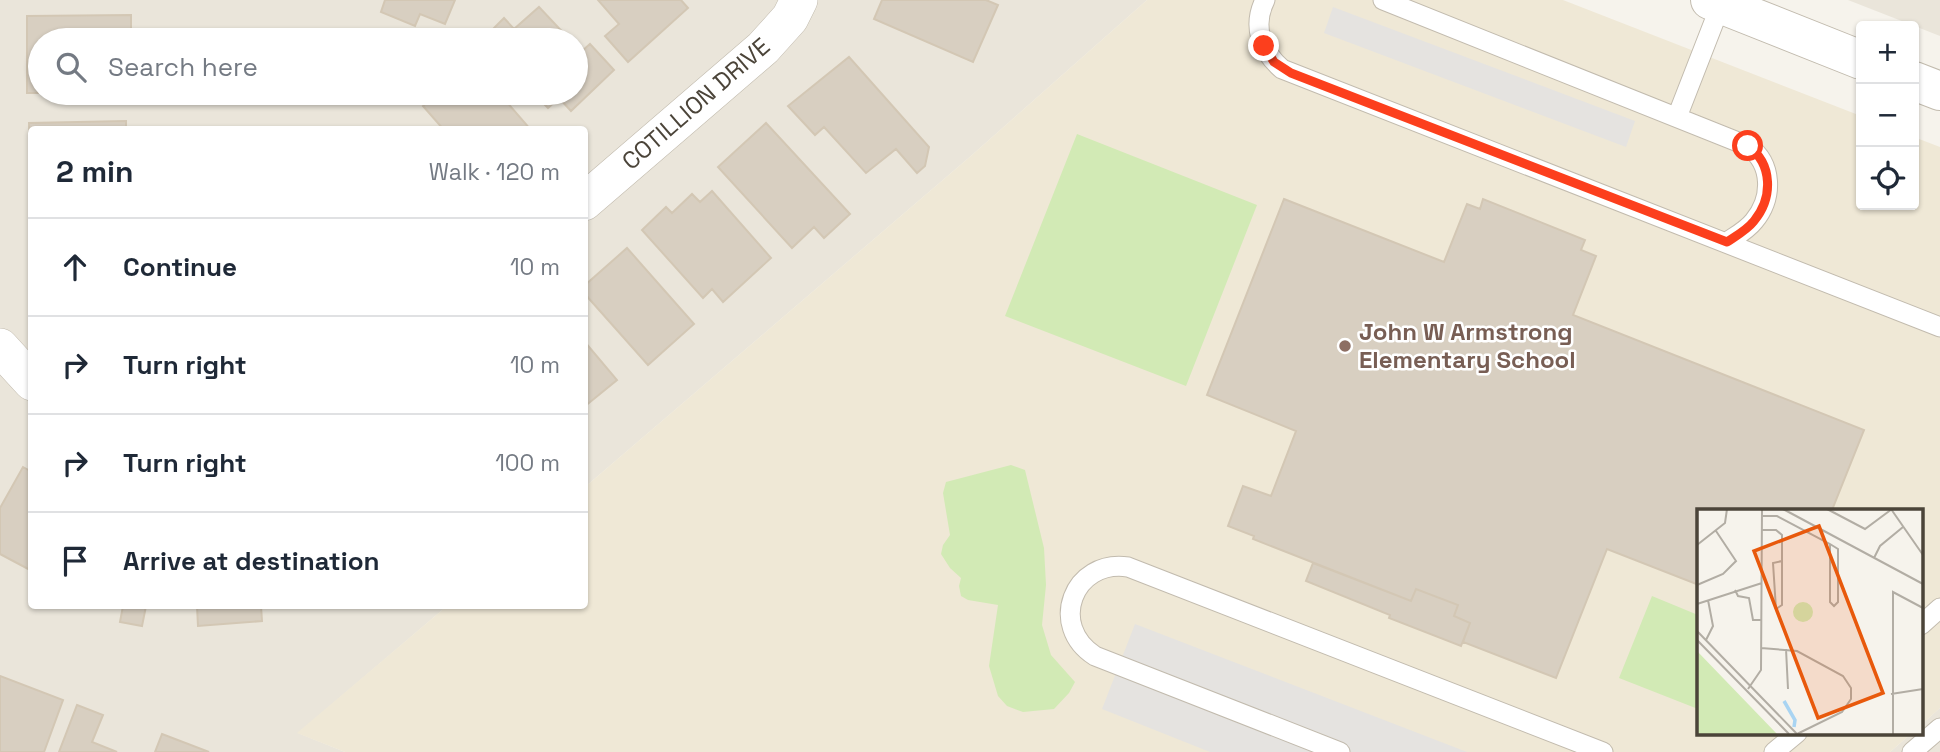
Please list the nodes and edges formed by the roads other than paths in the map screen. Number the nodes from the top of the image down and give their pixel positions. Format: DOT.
graph roads {
  1 [pos="799,0"];
  2 [pos="1265,0"];
  3 [pos="1383,0"];
  4 [pos="1715,2"];
  5 [pos="1856,58"];
  6 [pos="1919,83"];
  7 [pos="1940,91"];
  8 [pos="1676,117"];
  9 [pos="588,199"];
  10 [pos="1727,242"];
  11 [pos="1940,327"];
  12 [pos="0,347"];
  13 [pos="28,378"];
  14 [pos="1940,608"];
  15 [pos="1923,623"];
  16 [pos="1940,728"];
  17 [pos="1796,734"];
  18 [pos="1340,752"];
  19 [pos="1603,752"];
  20 [pos="1774,752"];
  21 [pos="1912,752"];
  1 -- 9 [label="street, COTILLION DRIVE"];
  2 -- 10 [label="lane"];
  3 -- 8 [label="lane"];
  4 -- 5 [label="street"];
  4 -- 8 [label="lane"];
  6 -- 7 [label="street"];
  8 -- 10 [label="lane"];
  10 -- 11 [label="lane"];
  12 -- 13 [label="street"];
  14 -- 15 [label="lane"];
  16 -- 21 [label="lane"];
  17 -- 20 [label="lane"];
  18 -- 19 [label="lane"];
}
